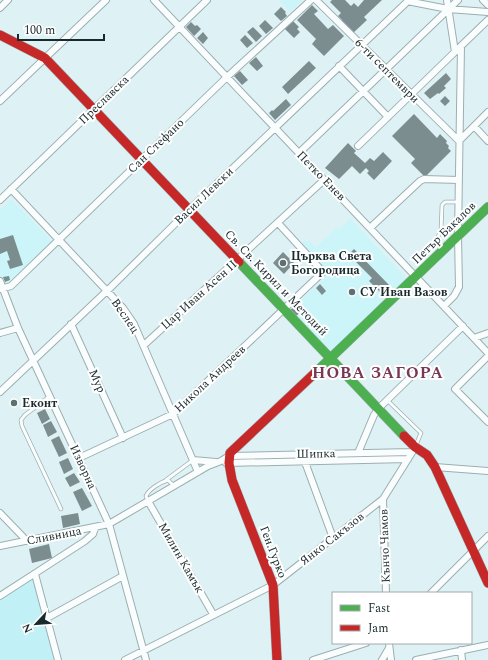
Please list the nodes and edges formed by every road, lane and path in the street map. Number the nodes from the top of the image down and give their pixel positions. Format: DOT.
graph roads {
  1 [pos="8,0"];
  2 [pos="106,0"];
  3 [pos="154,0"];
  4 [pos="207,0"];
  5 [pos="311,0"];
  6 [pos="316,0"];
  7 [pos="447,0"];
  8 [pos="458,0"];
  9 [pos="483,0"];
  10 [pos="405,1"];
  11 [pos="488,5"];
  12 [pos="0,8"];
  13 [pos="448,9"];
  14 [pos="488,12"];
  15 [pos="488,20"];
  16 [pos="179,27"];
  17 [pos="0,35"];
  18 [pos="361,45"];
  19 [pos="461,46"];
  20 [pos="455,52"];
  21 [pos="45,58"];
  22 [pos="339,66"];
  23 [pos="386,70"];
  24 [pos="227,77"];
  25 [pos="363,91"];
  26 [pos="411,95"];
  27 [pos="0,101"];
  28 [pos="94,110"];
  29 [pos="488,112"];
  30 [pos="388,117"];
  31 [pos="474,126"];
  32 [pos="275,128"];
  33 [pos="488,141"];
  34 [pos="460,142"];
  35 [pos="358,146"];
  36 [pos="299,153"];
  37 [pos="142,160"];
  38 [pos="324,180"];
  39 [pos="459,180"];
  40 [pos="10,189"];
  41 [pos="0,200"];
  42 [pos="458,202"];
  43 [pos="488,207"];
  44 [pos="189,210"];
  45 [pos="278,223"];
  46 [pos="370,228"];
  47 [pos="458,236"];
  48 [pos="58,240"];
  49 [pos="442,251"];
  50 [pos="237,260"];
  51 [pos="416,276"];
  52 [pos="0,281"];
  53 [pos="1,289"];
  54 [pos="107,291"];
  55 [pos="444,306"];
  56 [pos="284,309"];
  57 [pos="71,324"];
  58 [pos="463,326"];
  59 [pos="18,328"];
  60 [pos="0,333"];
  61 [pos="488,333"];
  62 [pos="474,338"];
  63 [pos="144,345"];
  64 [pos="488,354"];
  65 [pos="331,358"];
  66 [pos="33,360"];
  67 [pos="0,392"];
  68 [pos="50,396"];
  69 [pos="387,400"];
  70 [pos="379,408"];
  71 [pos="488,411"];
  72 [pos="173,414"];
  73 [pos="482,416"];
  74 [pos="488,422"];
  75 [pos="123,438"];
  76 [pos="414,450"];
  77 [pos="358,453"];
  78 [pos="79,458"];
  79 [pos="408,459"];
  80 [pos="193,460"];
  81 [pos="224,461"];
  82 [pos="305,462"];
  83 [pos="435,467"];
  84 [pos="488,471"];
  85 [pos="198,472"];
  86 [pos="166,480"];
  87 [pos="174,486"];
  88 [pos="383,499"];
  89 [pos="148,501"];
  90 [pos="61,509"];
  91 [pos="0,513"];
  92 [pos="109,524"];
  93 [pos="95,528"];
  94 [pos="488,536"];
  95 [pos="333,538"];
  96 [pos="27,541"];
  97 [pos="0,546"];
  98 [pos="474,551"];
  99 [pos="35,574"];
  100 [pos="124,576"];
  101 [pos="488,583"];
  102 [pos="273,585"];
  103 [pos="386,592"];
  104 [pos="432,592"];
  105 [pos="0,596"];
  106 [pos="213,614"];
  107 [pos="46,618"];
  108 [pos="363,644"];
  109 [pos="488,645"];
  110 [pos="389,646"];
  111 [pos="461,650"];
  112 [pos="143,651"];
  113 [pos="58,660"];
  114 [pos="125,660"];
  115 [pos="146,660"];
  116 [pos="277,660"];
  117 [pos="313,660"];
  118 [pos="382,660"];
  119 [pos="391,660"];
  120 [pos="416,660"];
  121 [pos="462,660"];
  1 -- 12 [label="street"];
  2 -- 21 [label="street"];
  3 -- 16 [label="street, Петко Енев"];
  4 -- 16 [label="street, Преславска"];
  5 -- 24 [label="street, Сан Стефано"];
  6 -- 18 [label="street, 6-ти септември"];
  7 -- 13 [label="street"];
  8 -- 13 [label="street"];
  9 -- 11 [label="street"];
  10 -- 13 [label="street"];
  10 -- 18 [label="street, Васил Левски"];
  13 -- 14 [label="street"];
  13 -- 20 [label="street"];
  13 -- 23 [label="street"];
  15 -- 19 [label="street"];
  16 -- 24 [label="street, Петко Енев"];
  16 -- 28 [label="street, Преславска"];
  17 -- 21 [label="street, Св. Св. Кирил и Методий"];
  18 -- 22 [label="street, Васил Левски"];
  18 -- 23 [label="street, 6-ти септември"];
  19 -- 20 [label="street"];
  19 -- 34 [label="street"];
  20 -- 26 [label="street"];
  21 -- 27 [label="street"];
  21 -- 28 [label="street, Св. Св. Кирил и Методий"];
  22 -- 25 [label="street"];
  22 -- 32 [label="street, Васил Левски"];
  23 -- 25 [label="street"];
  23 -- 26 [label="street, 6-ти септември"];
  24 -- 32 [label="street, Петко Енев"];
  24 -- 37 [label="street, Сан Стефано"];
  25 -- 30 [label="street"];
  25 -- 36 [label="street"];
  26 -- 30 [label="street"];
  26 -- 34 [label="street, 6-ти септември"];
  28 -- 37 [label="street, Св. Св. Кирил и Методий"];
  28 -- 40 [label="street, Преславска"];
  29 -- 31 [label="street"];
  30 -- 35 [label="street"];
  31 -- 33 [label="street"];
  31 -- 34 [label="street"];
  32 -- 36 [label="street, Петко Енев"];
  32 -- 44 [label="street, Васил Левски"];
  34 -- 39 [label="street"];
  36 -- 38 [label="street, Петко Енев"];
  37 -- 44 [label="street, Св. Св. Кирил и Методий"];
  37 -- 48 [label="street, Сан Стефано"];
  38 -- 45 [label="street, Цар Иван Асен II"];
  38 -- 46 [label="street, Петко Енев"];
  39 -- 42 [label="street"];
  39 -- 46 [label="street"];
  40 -- 41 [label="street, Преславска"];
  40 -- 48 [label="street, Веслец"];
  42 -- 47 [label="street"];
  42 -- 49 [label="lane"];
  43 -- 47 [label="street, Петър Бакалов"];
  44 -- 50 [label="street, Св. Св. Кирил и Методий"];
  44 -- 54 [label="street, Васил Левски"];
  45 -- 50 [label="street, Цар Иван Асен II"];
  45 -- 56 [label="street, Никола Андреев"];
  46 -- 51 [label="street, Петко Енев"];
  47 -- 49 [label="street, Петър Бакалов"];
  47 -- 55 [label="street"];
  48 -- 53 [label="street, Сан Стефано"];
  48 -- 54 [label="street, Веслец"];
  49 -- 51 [label="street, Петър Бакалов"];
  50 -- 56 [label="street, Св. Св. Кирил и Методий"];
  50 -- 63 [label="street, Цар Иван Асен II"];
  51 -- 55 [label="street, Петко Енев"];
  51 -- 65 [label="street, Петър Бакалов"];
  52 -- 53 [label="street, Изворна"];
  53 -- 59 [label="street, Изворна"];
  54 -- 57 [label="street, Васил Левски"];
  54 -- 63 [label="street, Веслец"];
  55 -- 58 [label="street, Петко Енев"];
  56 -- 65 [label="street, Св. Св. Кирил и Методий"];
  56 -- 72 [label="street, Никола Андреев"];
  57 -- 66 [label="street, Васил Левски"];
  57 -- 75 [label="street, Мур"];
  58 -- 62 [label="street, Петко Енев"];
  58 -- 69 [label="street"];
  59 -- 60 [label="street"];
  59 -- 66 [label="street, Изворна"];
  61 -- 62 [label="street"];
  62 -- 64 [label="street, Петко Енев"];
  63 -- 72 [label="street, Веслец"];
  64 -- 73 [label="street"];
  65 -- 70 [label="street, Св. Св. Кирил и Методий"];
  65 -- 81 [label="street, Петър Бакалов"];
  66 -- 67 [label="street, Васил Левски"];
  66 -- 68 [label="street, Изворна"];
  68 -- 78 [label="street, Изворна"];
  68 -- 90 [label="lane"];
  69 -- 70 [label="street"];
  69 -- 76 [label="lane"];
  70 -- 76 [label="street, Св. Св. Кирил и Методий"];
  70 -- 77 [label="street"];
  71 -- 73 [label="street"];
  72 -- 75 [label="street, Никола Андреев"];
  72 -- 80 [label="street, Веслец"];
  73 -- 74 [label="street"];
  75 -- 78 [label="street, Никола Андреев"];
  76 -- 77 [label="street, Шипка"];
  76 -- 79 [label="street, Янко Сакъзов"];
  76 -- 83 [label="street, Св. Св. Кирил и Методий"];
  77 -- 81 [label="street, Шипка"];
  78 -- 92 [label="street, Изворна"];
  79 -- 82 [label="street, Шипка"];
  79 -- 88 [label="street, Янко Сакъзов"];
  80 -- 81 [label="street"];
  80 -- 85 [label="street, Веслец"];
  80 -- 86 [label="lane"];
  81 -- 82 [label="street, Шипка"];
  81 -- 85 [label="street, Шипка"];
  81 -- 102 [label="street, Ген.Гурко"];
  82 -- 95 [label="street"];
  83 -- 84 [label="street"];
  83 -- 98 [label="street, Св. Св. Кирил и Методий"];
  85 -- 87 [label="street, Шипка"];
  86 -- 87 [label="lane"];
  86 -- 89 [label="lane"];
  87 -- 89 [label="street, Шипка"];
  88 -- 95 [label="street, Янко Сакъзов"];
  88 -- 103 [label="street, Кънчо Чамов"];
  89 -- 92 [label="street, Шипка"];
  89 -- 106 [label="street, Милин Камък"];
  91 -- 96 [label="street"];
  92 -- 93 [label="street, Сливница"];
  92 -- 100 [label="street, Изворна"];
  93 -- 96 [label="street, Сливница"];
  93 -- 99 [label="street"];
  94 -- 98 [label="street"];
  95 -- 102 [label="street, Янко Сакъзов"];
  96 -- 97 [label="street, Сливница"];
  98 -- 101 [label="street, Св. Св. Кирил и Методий"];
  98 -- 104 [label="street"];
  99 -- 105 [label="street"];
  99 -- 107 [label="street"];
  100 -- 107 [label="street"];
  100 -- 112 [label="street, Изворна"];
  102 -- 106 [label="street, Янко Сакъзов"];
  102 -- 116 [label="street, Ген.Гурко"];
  106 -- 112 [label="street, Янко Сакъзов"];
  107 -- 113 [label="street"];
  108 -- 117 [label="street"];
  109 -- 111 [label="street"];
  110 -- 118 [label="street"];
  110 -- 119 [label="street"];
  111 -- 120 [label="street"];
  111 -- 121 [label="street"];
  112 -- 114 [label="street, Янко Сакъзов"];
  112 -- 115 [label="street, Изворна"];
}
